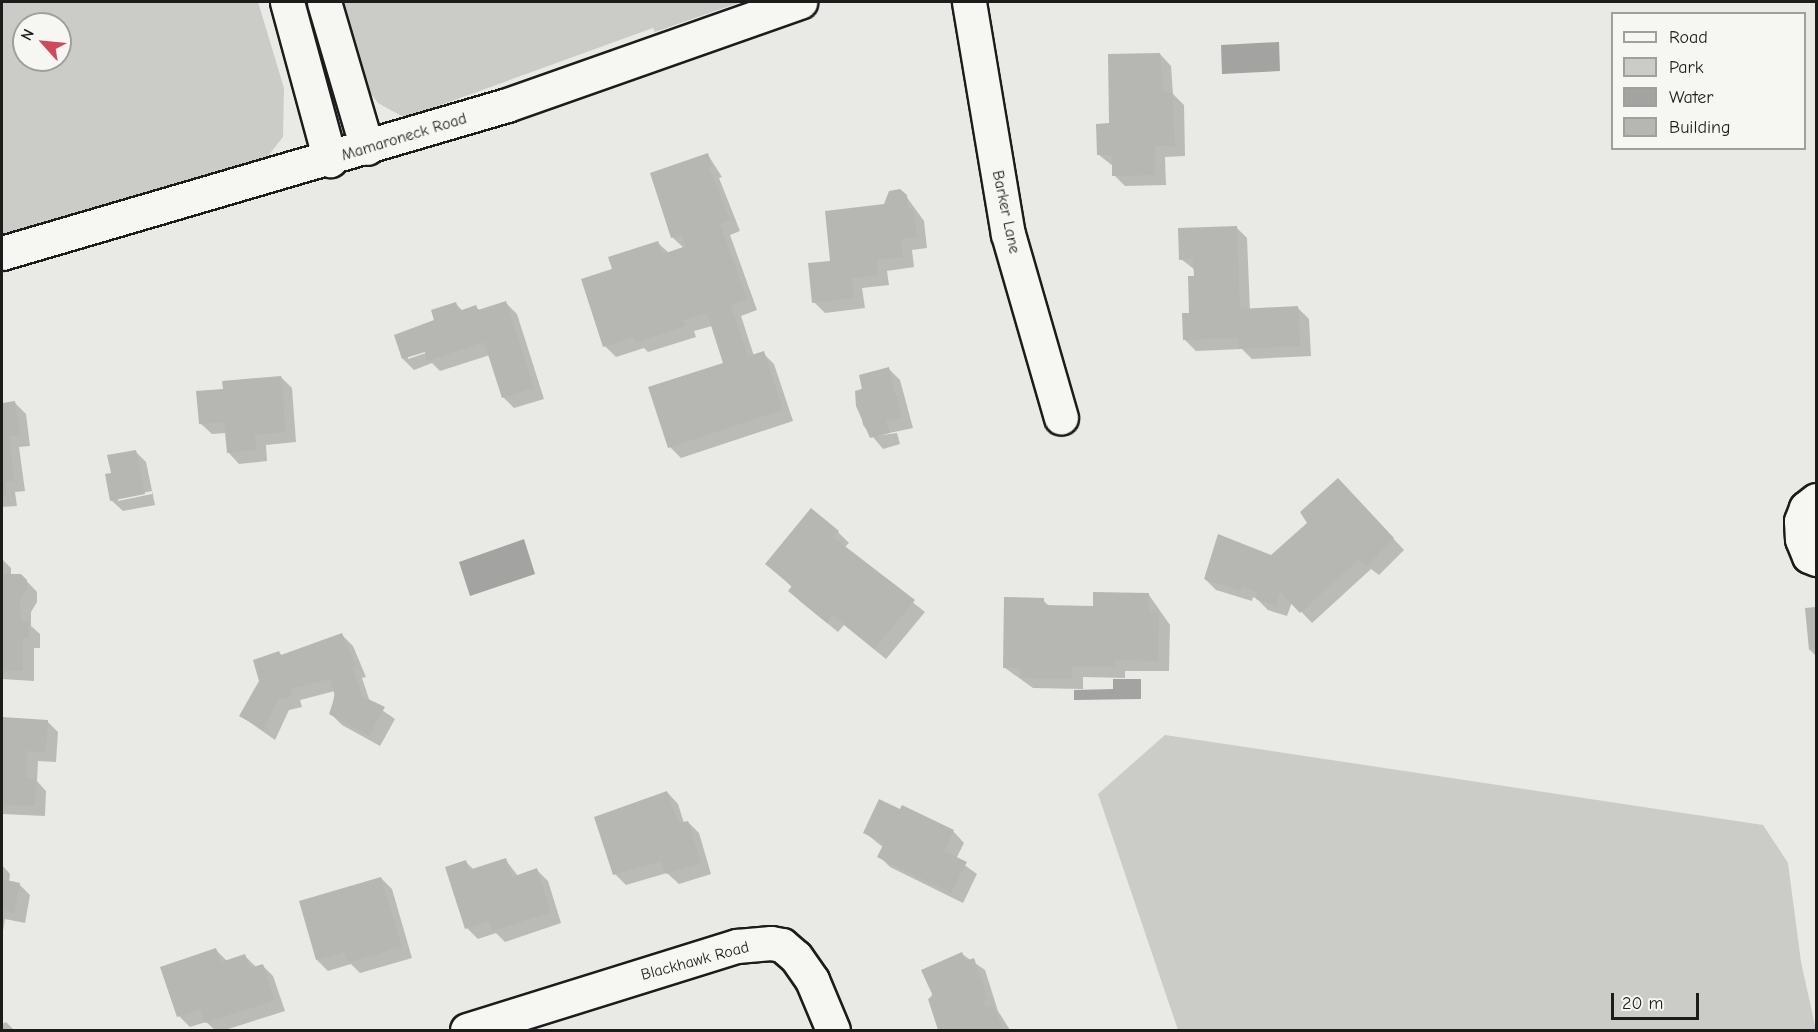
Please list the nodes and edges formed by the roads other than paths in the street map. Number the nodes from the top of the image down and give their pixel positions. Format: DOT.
graph roads {
  1 [pos="286,2"];
  2 [pos="324,2"];
  3 [pos="800,2"];
  4 [pos="969,2"];
  5 [pos="366,148"];
  6 [pos="330,160"];
  7 [pos="2,254"];
  8 [pos="1061,418"];
  9 [pos="1816,500"];
  10 [pos="1816,559"];
  11 [pos="467,1030"];
  12 [pos="833,1030"];
  1 -- 6 [label="main road"];
  2 -- 5 [label="main road"];
  3 -- 5 [label="main road, Mamaroneck Road"];
  4 -- 8 [label="main road, Barker Lane"];
  5 -- 6 [label="main road, Mamaroneck Road"];
  6 -- 7 [label="main road, Mamaroneck Road"];
  9 -- 10 [label="main road"];
  11 -- 12 [label="main road, Blackhawk Road"];
}
